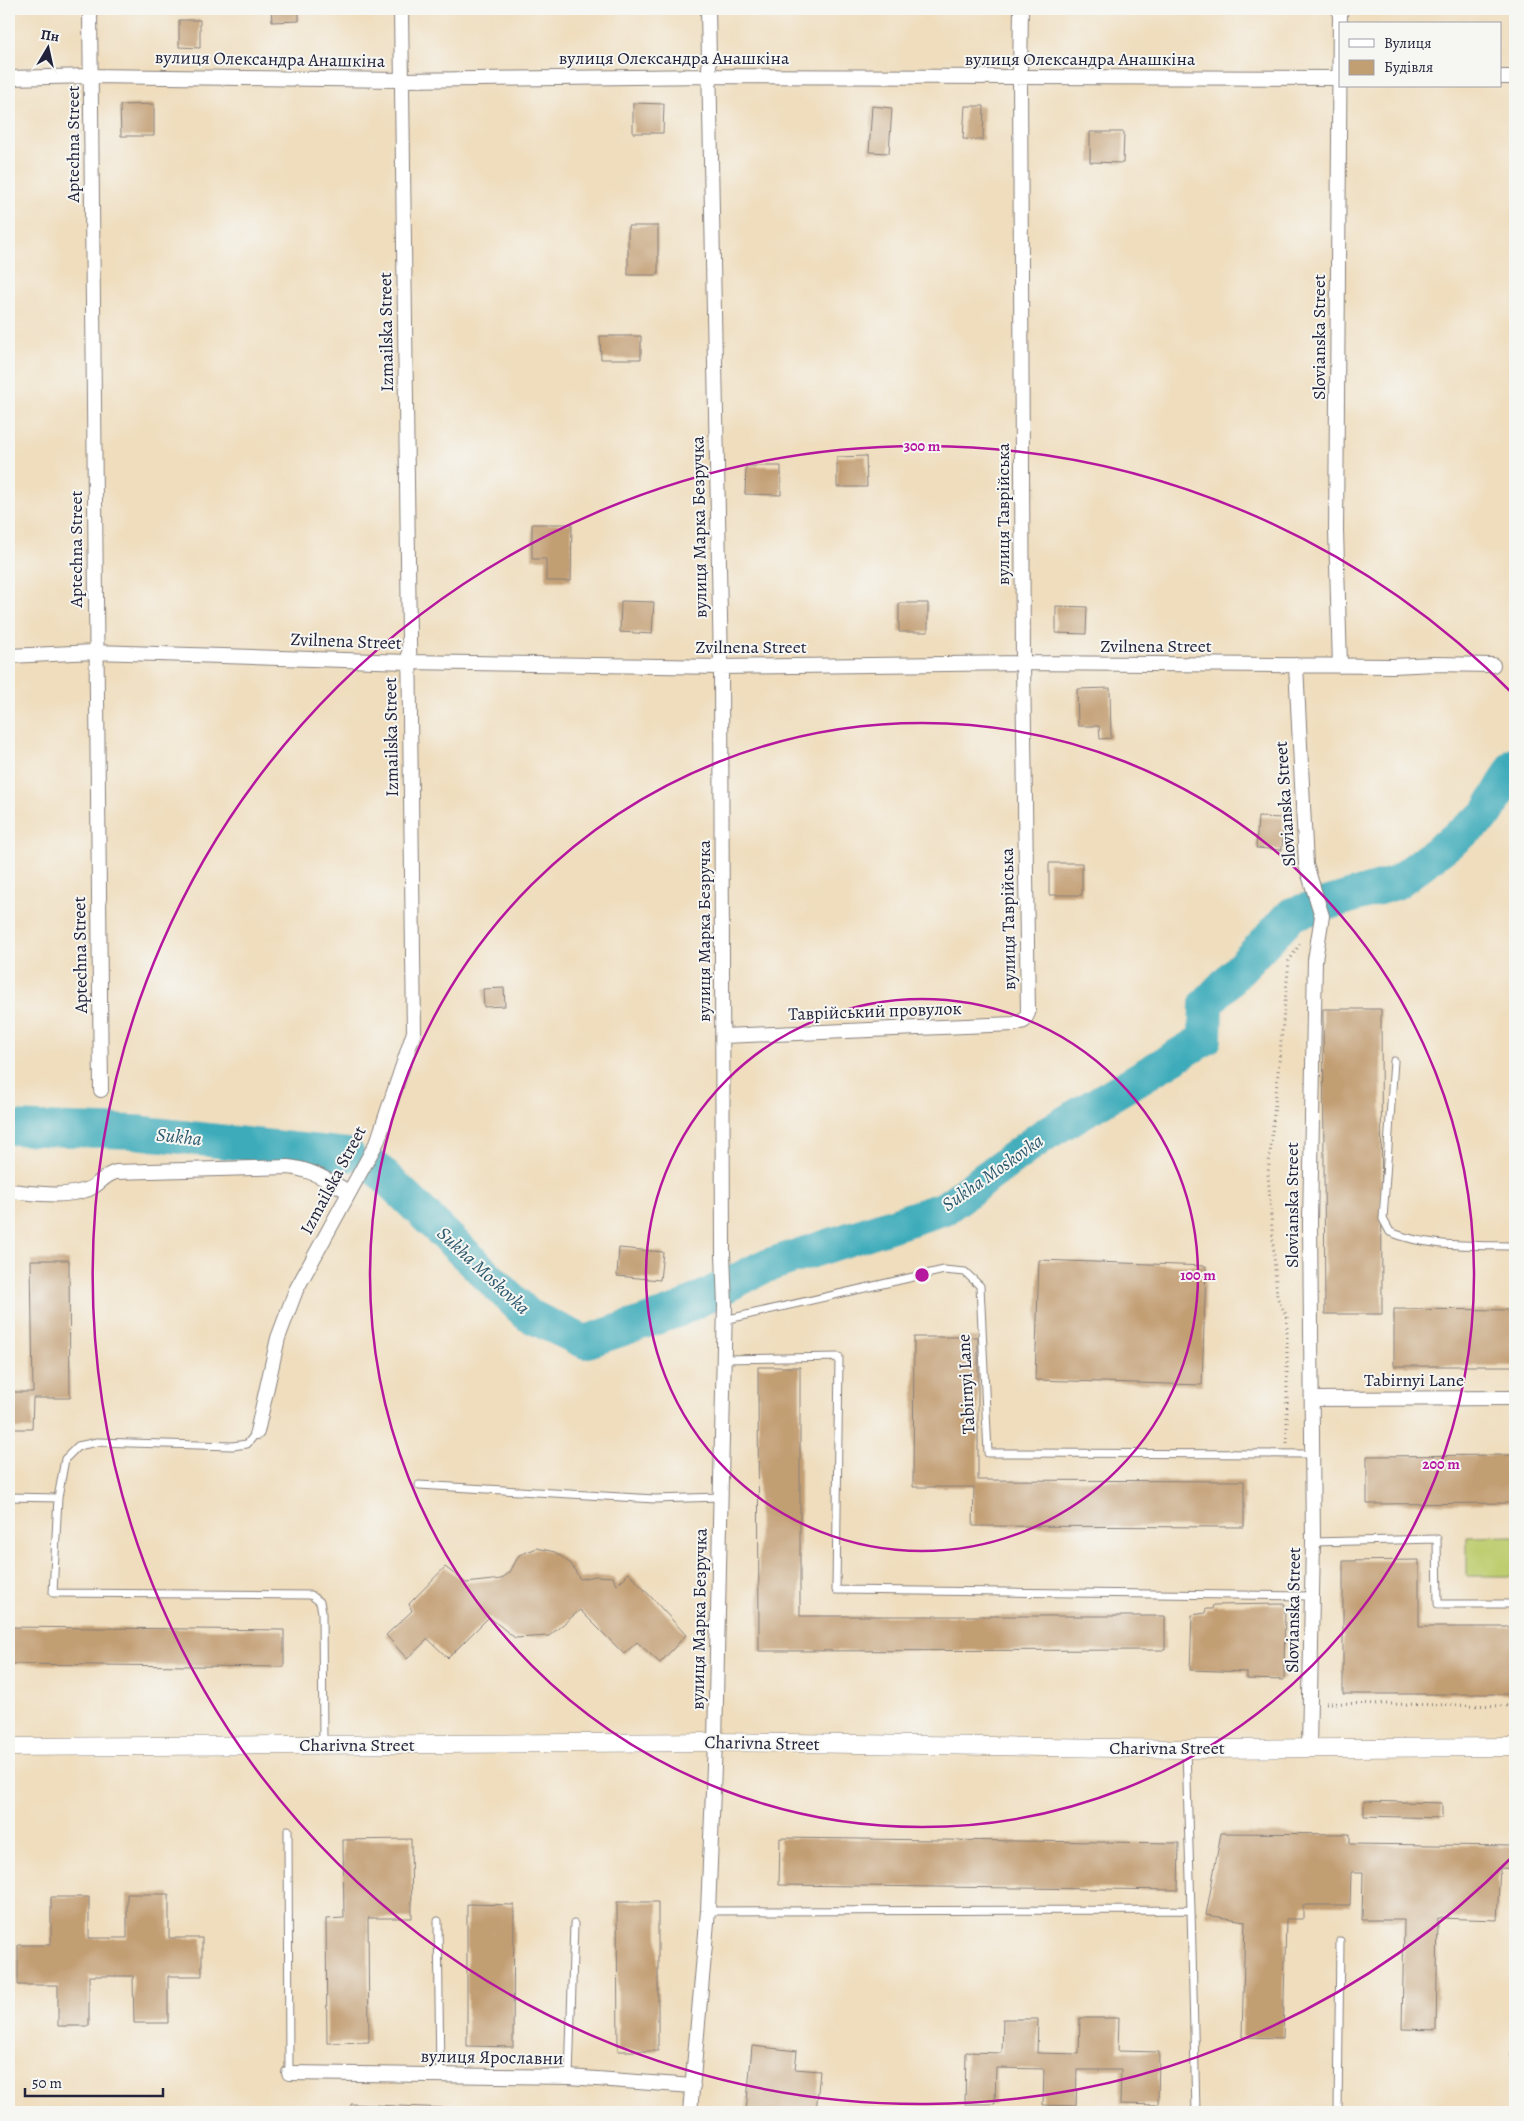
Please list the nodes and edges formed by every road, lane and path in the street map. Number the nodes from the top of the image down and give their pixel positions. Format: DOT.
graph roads {
  1 [pos="90,9"];
  2 [pos="401,9"];
  3 [pos="708,9"];
  4 [pos="1021,9"];
  5 [pos="1340,9"];
  6 [pos="1340,22"];
  7 [pos="91,76"];
  8 [pos="708,76"];
  9 [pos="1515,76"];
  10 [pos="1502,77"];
  11 [pos="9,78"];
  12 [pos="1020,78"];
  13 [pos="1339,78"];
  14 [pos="402,80"];
  15 [pos="1340,88"];
  16 [pos="95,652"];
  17 [pos="9,656"];
  18 [pos="408,662"];
  19 [pos="1023,664"];
  20 [pos="1296,665"];
  21 [pos="1493,665"];
  22 [pos="1340,666"];
  23 [pos="721,667"];
  24 [pos="1304,939"];
  25 [pos="1026,1019"];
  26 [pos="724,1036"];
  27 [pos="1394,1061"];
  28 [pos="101,1090"];
  29 [pos="9,1191"];
  30 [pos="349,1192"];
  31 [pos="1515,1246"];
  32 [pos="724,1320"];
  33 [pos="724,1359"];
  34 [pos="1515,1398"];
  35 [pos="1312,1399"];
  36 [pos="257,1432"];
  37 [pos="1287,1454"];
  38 [pos="1313,1454"];
  39 [pos="419,1485"];
  40 [pos="721,1496"];
  41 [pos="9,1498"];
  42 [pos="58,1498"];
  43 [pos="1313,1542"];
  44 [pos="1313,1596"];
  45 [pos="1515,1604"];
  46 [pos="1310,1702"];
  47 [pos="1515,1706"];
  48 [pos="715,1742"];
  49 [pos="323,1745"];
  50 [pos="9,1746"];
  51 [pos="1515,1747"];
  52 [pos="1309,1748"];
  53 [pos="1186,1749"];
  54 [pos="288,1830"];
  55 [pos="1191,1910"];
  56 [pos="708,1912"];
  57 [pos="438,1921"];
  58 [pos="574,1924"];
  59 [pos="1340,1941"];
  60 [pos="1515,2053"];
  61 [pos="290,2073"];
  62 [pos="440,2076"];
  63 [pos="569,2077"];
  64 [pos="693,2086"];
  65 [pos="690,2112"];
  66 [pos="1196,2112"];
  67 [pos="1338,2112"];
  68 [pos="1515,2112"];
  1 -- 7 [label="street, Aptechna Street"];
  2 -- 14 [label="street, Izmailska Street"];
  3 -- 8 [label="street, вулиця Марка Безручка"];
  4 -- 12 [label="street, вулиця Таврійська"];
  5 -- 6 [label="street, Slovianska Street"];
  7 -- 11 [label="street, вулиця Олександра Анашкіна"];
  7 -- 14 [label="street, вулиця Олександра Анашкіна"];
  7 -- 16 [label="street, Aptechna Street"];
  8 -- 12 [label="street, вулиця Олександра Анашкіна"];
  8 -- 14 [label="street, вулиця Олександра Анашкіна"];
  8 -- 23 [label="street, вулиця Марка Безручка"];
  9 -- 10 [label="street"];
  12 -- 13 [label="street, вулиця Олександра Анашкіна"];
  12 -- 19 [label="street, вулиця Таврійська"];
  14 -- 18 [label="street, Izmailska Street"];
  15 -- 22 [label="street, Slovianska Street"];
  16 -- 17 [label="street, Zvilnena Street"];
  16 -- 18 [label="street, Zvilnena Street"];
  16 -- 28 [label="street, Aptechna Street"];
  18 -- 23 [label="street, Zvilnena Street"];
  18 -- 30 [label="street, Izmailska Street"];
  19 -- 20 [label="street, Zvilnena Street"];
  19 -- 23 [label="street, Zvilnena Street"];
  19 -- 25 [label="street, вулиця Таврійська"];
  20 -- 22 [label="street, Zvilnena Street"];
  20 -- 35 [label="street, Slovianska Street"];
  21 -- 22 [label="street, Zvilnena Street"];
  23 -- 26 [label="street, вулиця Марка Безручка"];
  24 -- 37 [label="path"];
  25 -- 26 [label="street, Таврійський провулок"];
  26 -- 32 [label="street, вулиця Марка Безручка"];
  27 -- 31 [label="lane"];
  29 -- 30 [label="street"];
  30 -- 36 [label="street, Izmailska Street"];
  32 -- 33 [label="street, вулиця Марка Безручка"];
  32 -- 37 [label="lane, Tabirnyi Lane"];
  33 -- 40 [label="street, вулиця Марка Безручка"];
  33 -- 44 [label="lane"];
  34 -- 35 [label="street, Tabirnyi Lane"];
  35 -- 38 [label="street, Slovianska Street"];
  36 -- 42 [label="lane"];
  37 -- 38 [label="lane, Tabirnyi Lane"];
  38 -- 43 [label="street, Slovianska Street"];
  39 -- 40 [label="lane"];
  40 -- 48 [label="street, вулиця Марка Безручка"];
  41 -- 42 [label="lane"];
  42 -- 49 [label="lane"];
  43 -- 44 [label="street, Slovianska Street"];
  43 -- 45 [label="lane"];
  44 -- 46 [label="street, Slovianska Street"];
  46 -- 47 [label="path"];
  46 -- 52 [label="street, Slovianska Street"];
  48 -- 49 [label="street, Charivna Street"];
  48 -- 53 [label="street, Charivna Street"];
  48 -- 56 [label="street, вулиця Марка Безручка"];
  49 -- 50 [label="street, Charivna Street"];
  51 -- 52 [label="street, Charivna Street"];
  52 -- 53 [label="street, Charivna Street"];
  53 -- 55 [label="lane"];
  54 -- 61 [label="lane"];
  55 -- 56 [label="lane"];
  55 -- 66 [label="lane"];
  56 -- 64 [label="street, вулиця Марка Безручка"];
  57 -- 62 [label="lane"];
  58 -- 63 [label="lane"];
  59 -- 67 [label="lane"];
  60 -- 68 [label="lane"];
  61 -- 62 [label="street, вулиця Ярославни"];
  62 -- 63 [label="street, вулиця Ярославни"];
  63 -- 64 [label="street, вулиця Ярославни"];
  64 -- 65 [label="street, вулиця Марка Безручка"];
}
